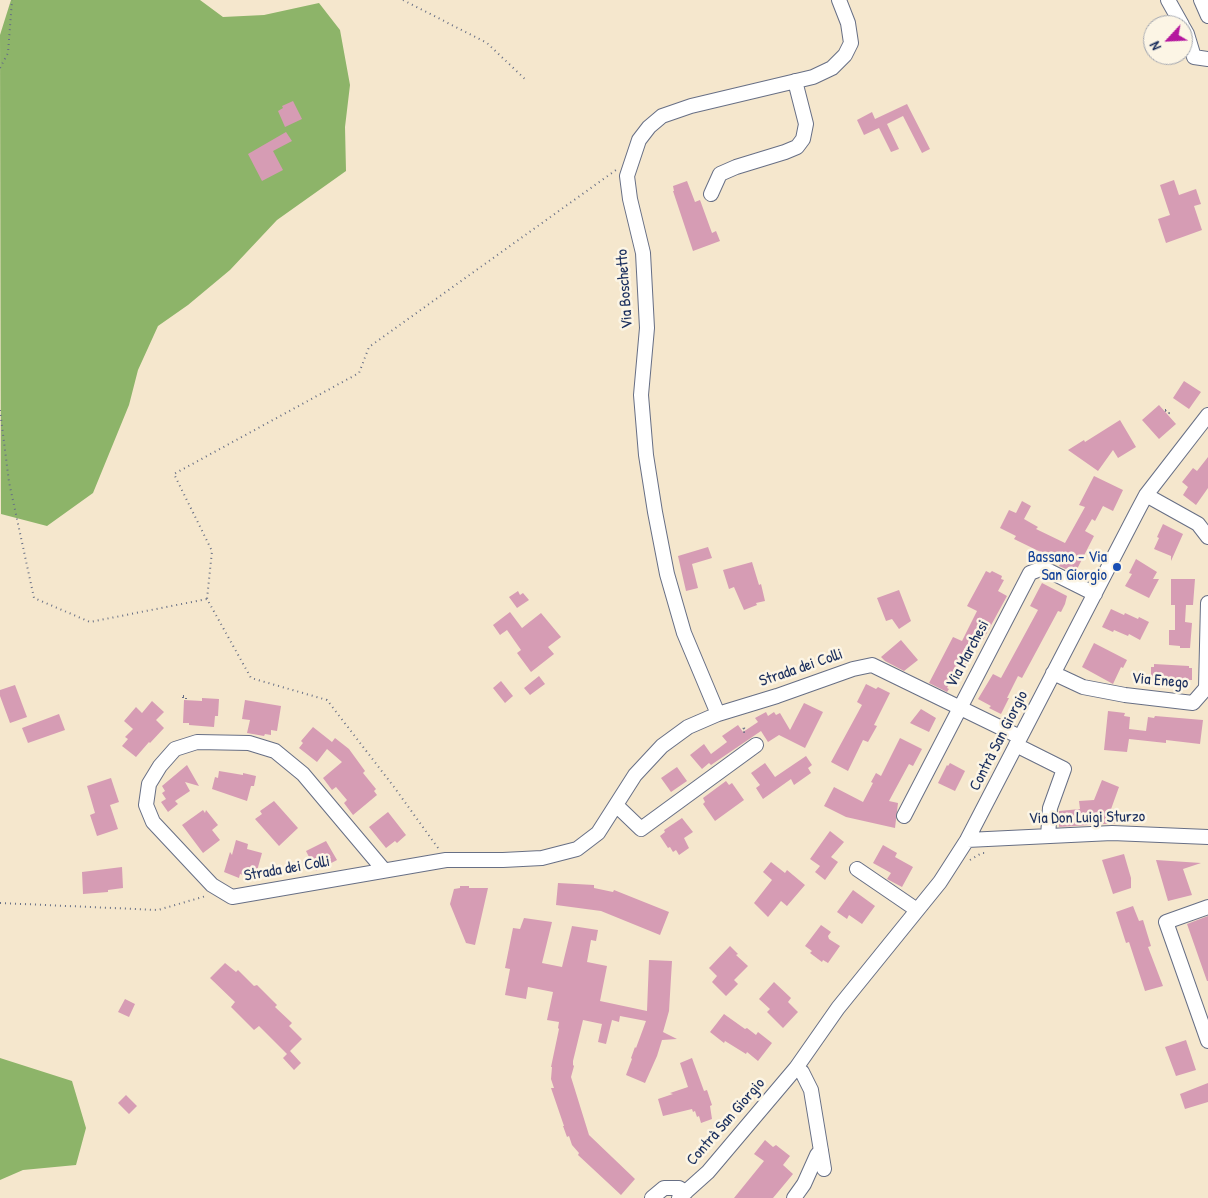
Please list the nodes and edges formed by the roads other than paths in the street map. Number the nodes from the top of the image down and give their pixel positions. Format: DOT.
graph roads {
  1 [pos="840,0"];
  2 [pos="1168,0"];
  3 [pos="1200,0"];
  4 [pos="1176,15"];
  5 [pos="1208,16"];
  6 [pos="1193,54"];
  7 [pos="1208,59"];
  8 [pos="795,81"];
  9 [pos="711,194"];
  10 [pos="1208,415"];
  11 [pos="1146,495"];
  12 [pos="1208,537"];
  13 [pos="1095,594"];
  14 [pos="1208,603"];
  15 [pos="1053,674"];
  16 [pos="959,707"];
  17 [pos="718,714"];
  18 [pos="1018,741"];
  19 [pos="756,745"];
  20 [pos="616,805"];
  21 [pos="904,816"];
  22 [pos="1048,836"];
  23 [pos="1208,837"];
  24 [pos="967,840"];
  25 [pos="857,869"];
  26 [pos="383,870"];
  27 [pos="1208,907"];
  28 [pos="916,910"];
  29 [pos="1208,1041"];
  30 [pos="796,1068"];
  31 [pos="821,1150"];
  32 [pos="824,1168"];
  33 [pos="683,1195"];
  34 [pos="652,1198"];
  35 [pos="794,1198"];
  1 -- 8 [label="street, Via Boschetto"];
  2 -- 4 [label="street"];
  3 -- 5 [label="street"];
  6 -- 7 [label="street"];
  8 -- 9 [label="street"];
  8 -- 17 [label="street, Via Boschetto"];
  10 -- 11 [label="street, Contrà San Giorgio"];
  11 -- 12 [label="street"];
  11 -- 13 [label="street, Contrà San Giorgio"];
  13 -- 15 [label="street, Contrà San Giorgio"];
  13 -- 16 [label="street, Via Marchesi"];
  14 -- 15 [label="street, Via Enego"];
  15 -- 18 [label="street, Contrà San Giorgio"];
  16 -- 17 [label="street, Strada dei Colli"];
  16 -- 18 [label="street, Strada dei Colli"];
  16 -- 21 [label="street, Via Marchesi"];
  17 -- 20 [label="street, Strada dei Colli"];
  18 -- 22 [label="street, Strada dei Colli"];
  18 -- 24 [label="street, Contrà San Giorgio"];
  19 -- 20 [label="street"];
  20 -- 26 [label="street, Strada dei Colli"];
  22 -- 23 [label="street, Via Don Luigi Sturzo"];
  22 -- 24 [label="street, Via Don Luigi Sturzo"];
  24 -- 28 [label="street, Contrà San Giorgio"];
  25 -- 28 [label="street"];
  26 -- 26 [label="street, Strada dei Colli"];
  27 -- 29 [label="street"];
  28 -- 30 [label="street, Contrà San Giorgio"];
  30 -- 31 [label="street"];
  30 -- 33 [label="street, Contrà San Giorgio"];
  31 -- 32 [label="street"];
  31 -- 35 [label="street"];
  33 -- 34 [label="street"];
}
